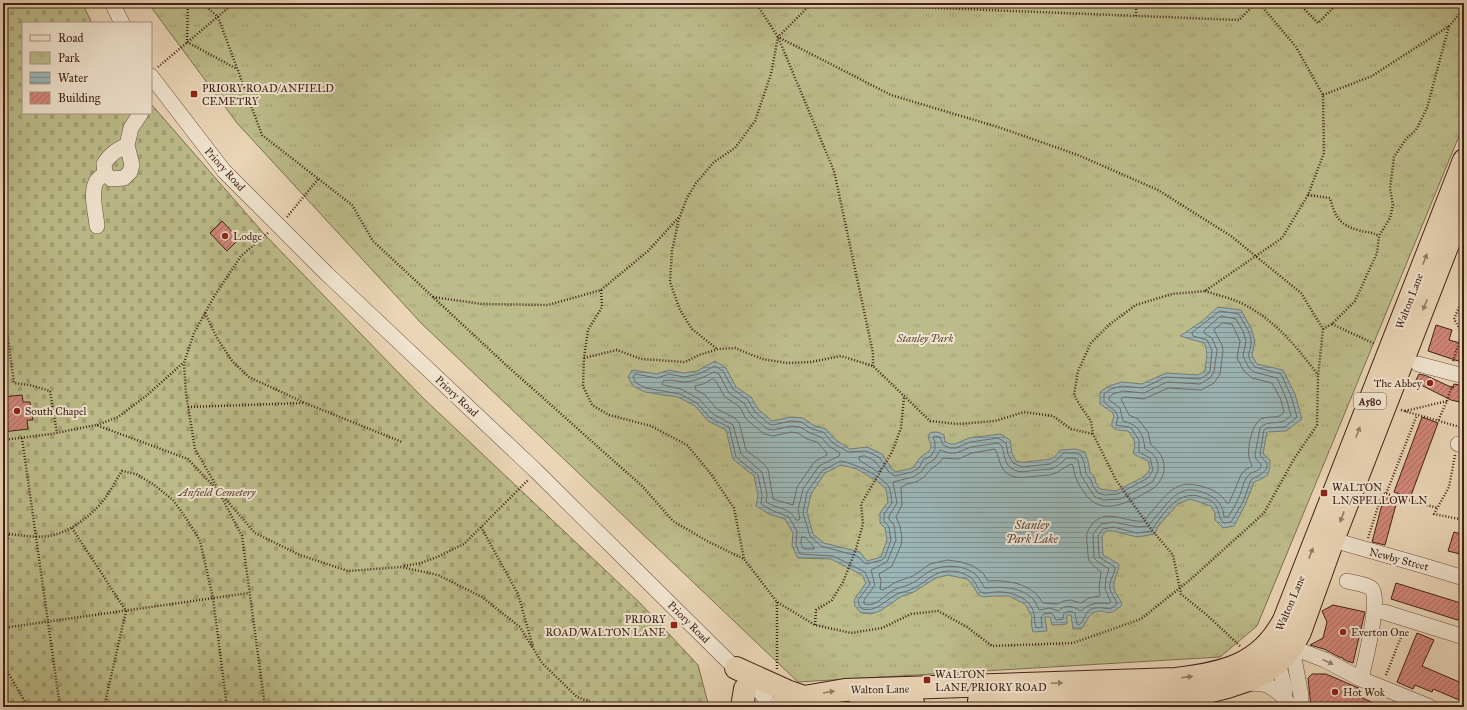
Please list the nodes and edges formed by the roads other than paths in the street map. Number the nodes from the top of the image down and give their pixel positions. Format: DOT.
graph roads {
  1 [pos="112,3"];
  2 [pos="122,22"];
  3 [pos="155,82"];
  4 [pos="140,114"];
  5 [pos="127,145"];
  6 [pos="1464,160"];
  7 [pos="105,173"];
  8 [pos="1464,203"];
  9 [pos="97,226"];
  10 [pos="1418,364"];
  11 [pos="1457,374"];
  12 [pos="1333,540"];
  13 [pos="1464,578"];
  14 [pos="1347,581"];
  15 [pos="1384,612"];
  16 [pos="1464,637"];
  17 [pos="1281,650"];
  18 [pos="1361,678"];
  19 [pos="1240,684"];
  20 [pos="743,689"];
  21 [pos="1001,697"];
  22 [pos="776,700"];
  23 [pos="1287,702"];
  24 [pos="859,707"];
  25 [pos="1301,707"];
  26 [pos="1430,707"];
  1 -- 2 [label="street"];
  3 -- 20 [label="street, Priory Road"];
  4 -- 5 [label="street"];
  5 -- 7 [label="street"];
  5 -- 7 [label="street"];
  17 -- 6 [label="highway, Walton Lane / A580, one-way"];
  7 -- 9 [label="street"];
  8 -- 12 [label="highway, Walton Lane / A580, one-way"];
  10 -- 11 [label="street"];
  12 -- 13 [label="street, Newby Street"];
  12 -- 17 [label="highway, Walton Lane / A580"];
  14 -- 18 [label="street"];
  15 -- 16 [label="street"];
  17 -- 18 [label="street, one-way"];
  17 -- 19 [label="highway, Walton Lane / A580"];
  21 -- 17 [label="highway, Walton Lane / A580, one-way"];
  17 -- 23 [label="street"];
  17 -- 25 [label="street"];
  18 -- 26 [label="street"];
  19 -- 21 [label="highway, Walton Lane / A580"];
  19 -- 23 [label="street"];
  20 -- 22 [label="highway"];
  22 -- 21 [label="highway, Walton Lane / A580, one-way"];
  21 -- 24 [label="highway, Walton Lane / A580"];
}
